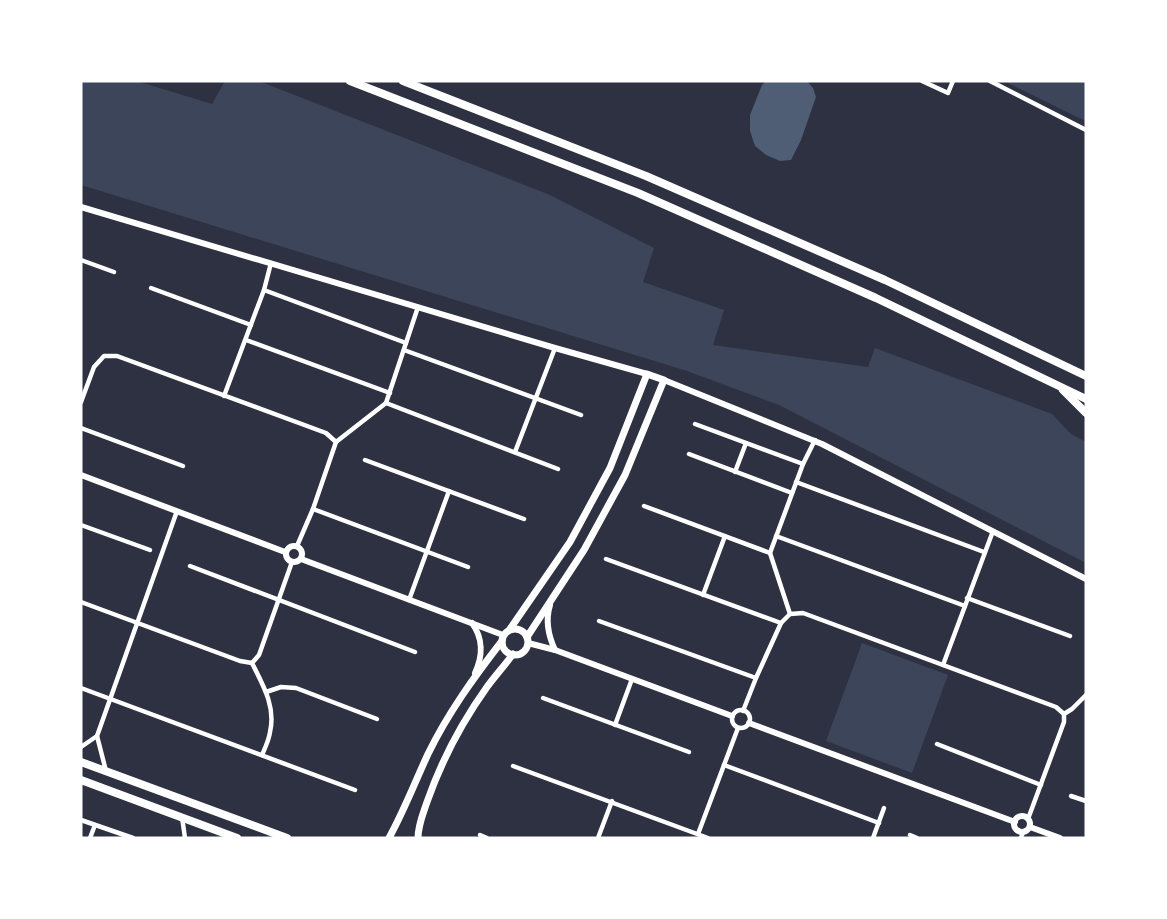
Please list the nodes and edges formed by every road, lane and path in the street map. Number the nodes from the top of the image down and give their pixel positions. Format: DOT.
graph roads {
  1 [pos="350,81"];
  2 [pos="403,81"];
  3 [pos="922,81"];
  4 [pos="953,81"];
  5 [pos="990,81"];
  6 [pos="1086,130"];
  7 [pos="81,207"];
  8 [pos="81,260"];
  9 [pos="271,263"];
  10 [pos="114,272"];
  11 [pos="151,288"];
  12 [pos="264,290"];
  13 [pos="418,307"];
  14 [pos="251,325"];
  15 [pos="246,339"];
  16 [pos="406,343"];
  17 [pos="555,348"];
  18 [pos="404,350"];
  19 [pos="647,374"];
  20 [pos="1086,376"];
  21 [pos="664,380"];
  22 [pos="1056,384"];
  23 [pos="83,390"];
  24 [pos="390,393"];
  25 [pos="224,396"];
  26 [pos="536,398"];
  27 [pos="1086,399"];
  28 [pos="81,402"];
  29 [pos="386,404"];
  30 [pos="1086,413"];
  31 [pos="581,415"];
  32 [pos="695,424"];
  33 [pos="81,428"];
  34 [pos="815,440"];
  35 [pos="336,442"];
  36 [pos="746,443"];
  37 [pos="515,452"];
  38 [pos="689,454"];
  39 [pos="365,460"];
  40 [pos="803,464"];
  41 [pos="183,466"];
  42 [pos="558,469"];
  43 [pos="735,472"];
  44 [pos="81,475"];
  45 [pos="796,482"];
  46 [pos="449,491"];
  47 [pos="792,493"];
  48 [pos="644,506"];
  49 [pos="313,509"];
  50 [pos="177,511"];
  51 [pos="524,519"];
  52 [pos="81,525"];
  53 [pos="993,531"];
  54 [pos="725,536"];
  55 [pos="776,536"];
  56 [pos="297,546"];
  57 [pos="150,550"];
  58 [pos="285,552"];
  59 [pos="427,552"];
  60 [pos="984,552"];
  61 [pos="770,553"];
  62 [pos="301,559"];
  63 [pos="606,559"];
  64 [pos="292,562"];
  65 [pos="190,566"];
  66 [pos="468,567"];
  67 [pos="1086,579"];
  68 [pos="703,595"];
  69 [pos="968,598"];
  70 [pos="279,599"];
  71 [pos="409,600"];
  72 [pos="551,601"];
  73 [pos="81,602"];
  74 [pos="965,606"];
  75 [pos="790,614"];
  76 [pos="599,621"];
  77 [pos="137,623"];
  78 [pos="471,623"];
  79 [pos="781,623"];
  80 [pos="510,629"];
  81 [pos="1070,636"];
  82 [pos="503,638"];
  83 [pos="527,640"];
  84 [pos="555,650"];
  85 [pos="415,652"];
  86 [pos="513,654"];
  87 [pos="252,663"];
  88 [pos="943,665"];
  89 [pos="473,678"];
  90 [pos="756,678"];
  91 [pos="632,679"];
  92 [pos="81,688"];
  93 [pos="266,692"];
  94 [pos="1086,695"];
  95 [pos="543,698"];
  96 [pos="110,699"];
  97 [pos="743,711"];
  98 [pos="1064,714"];
  99 [pos="732,716"];
  100 [pos="377,719"];
  101 [pos="749,723"];
  102 [pos="615,724"];
  103 [pos="738,728"];
  104 [pos="97,736"];
  105 [pos="938,744"];
  106 [pos="81,747"];
  107 [pos="689,752"];
  108 [pos="262,755"];
  109 [pos="81,762"];
  110 [pos="724,765"];
  111 [pos="513,766"];
  112 [pos="106,771"];
  113 [pos="81,780"];
  114 [pos="1041,785"];
  115 [pos="355,790"];
  116 [pos="1071,796"];
  117 [pos="612,801"];
  118 [pos="1086,801"];
  119 [pos="884,807"];
  120 [pos="182,817"];
  121 [pos="1028,819"];
  122 [pos="81,820"];
  123 [pos="1015,822"];
  124 [pos="879,823"];
  125 [pos="95,825"];
  126 [pos="1030,827"];
  127 [pos="222,832"];
  128 [pos="698,834"];
  129 [pos="909,835"];
  130 [pos="1022,835"];
  131 [pos="480,836"];
  132 [pos="90,838"];
  133 [pos="134,838"];
  134 [pos="185,838"];
  135 [pos="214,838"];
  136 [pos="237,838"];
  137 [pos="287,838"];
  138 [pos="389,838"];
  139 [pos="418,838"];
  140 [pos="487,838"];
  141 [pos="598,838"];
  142 [pos="708,838"];
  143 [pos="873,838"];
  144 [pos="917,838"];
  145 [pos="1060,838"];
  1 -- 22 [label="highway"];
  2 -- 20 [label="highway"];
  3 -- 4 [label="street"];
  5 -- 6 [label="street"];
  7 -- 9 [label="street"];
  8 -- 10 [label="street"];
  9 -- 12 [label="street"];
  9 -- 13 [label="street"];
  11 -- 14 [label="street"];
  12 -- 14 [label="street"];
  12 -- 16 [label="street"];
  13 -- 16 [label="street"];
  13 -- 17 [label="street"];
  14 -- 15 [label="street"];
  15 -- 24 [label="street"];
  15 -- 25 [label="street"];
  16 -- 18 [label="street"];
  17 -- 19 [label="street"];
  17 -- 26 [label="street"];
  18 -- 24 [label="street"];
  18 -- 26 [label="street"];
  19 -- 21 [label="main road"];
  19 -- 80 [label="main road"];
  21 -- 34 [label="street"];
  21 -- 72 [label="main road"];
  22 -- 27 [label="highway"];
  22 -- 30 [label="highway"];
  23 -- 25 [label="street"];
  23 -- 28 [label="street"];
  24 -- 29 [label="street"];
  25 -- 35 [label="street"];
  26 -- 31 [label="street"];
  26 -- 37 [label="street"];
  29 -- 35 [label="street"];
  29 -- 37 [label="street"];
  32 -- 36 [label="street"];
  33 -- 41 [label="street"];
  34 -- 40 [label="street"];
  34 -- 53 [label="street"];
  35 -- 49 [label="street"];
  36 -- 40 [label="street"];
  36 -- 43 [label="street"];
  37 -- 42 [label="street"];
  38 -- 43 [label="street"];
  39 -- 46 [label="street"];
  40 -- 45 [label="street"];
  43 -- 47 [label="street"];
  44 -- 50 [label="street"];
  45 -- 47 [label="street"];
  45 -- 60 [label="street"];
  46 -- 51 [label="street"];
  46 -- 59 [label="street"];
  47 -- 55 [label="street"];
  48 -- 54 [label="street"];
  49 -- 56 [label="street"];
  49 -- 59 [label="street"];
  50 -- 58 [label="street"];
  50 -- 77 [label="street"];
  52 -- 57 [label="street"];
  53 -- 60 [label="street"];
  53 -- 67 [label="street"];
  54 -- 61 [label="street"];
  54 -- 68 [label="street"];
  55 -- 61 [label="street"];
  55 -- 74 [label="street"];
  56 -- 58 [label="street"];
  56 -- 62 [label="street"];
  58 -- 64 [label="street"];
  59 -- 66 [label="street"];
  59 -- 71 [label="street"];
  60 -- 69 [label="street"];
  61 -- 75 [label="street"];
  62 -- 64 [label="street"];
  62 -- 71 [label="street"];
  63 -- 68 [label="street"];
  64 -- 70 [label="street"];
  65 -- 70 [label="street"];
  68 -- 79 [label="street"];
  69 -- 74 [label="street"];
  69 -- 81 [label="street"];
  70 -- 85 [label="street"];
  70 -- 87 [label="street"];
  71 -- 78 [label="street"];
  72 -- 83 [label="main road"];
  72 -- 84 [label="street"];
  73 -- 77 [label="street"];
  74 -- 88 [label="street"];
  75 -- 79 [label="street"];
  75 -- 88 [label="street"];
  76 -- 90 [label="street"];
  77 -- 87 [label="street"];
  77 -- 96 [label="street"];
  78 -- 82 [label="street"];
  78 -- 89 [label="street"];
  79 -- 90 [label="street"];
  80 -- 82 [label="main road"];
  80 -- 83 [label="main road"];
  82 -- 86 [label="main road"];
  82 -- 89 [label="main road"];
  83 -- 84 [label="street"];
  83 -- 86 [label="main road"];
  84 -- 91 [label="street"];
  86 -- 139 [label="main road"];
  87 -- 93 [label="street"];
  88 -- 98 [label="street"];
  89 -- 138 [label="main road"];
  90 -- 97 [label="street"];
  91 -- 99 [label="street"];
  91 -- 102 [label="street"];
  92 -- 96 [label="street"];
  93 -- 100 [label="street"];
  93 -- 108 [label="street"];
  94 -- 98 [label="street"];
  95 -- 102 [label="street"];
  96 -- 104 [label="street"];
  96 -- 108 [label="street"];
  97 -- 99 [label="street"];
  97 -- 101 [label="street"];
  98 -- 114 [label="street"];
  99 -- 103 [label="street"];
  101 -- 103 [label="street"];
  101 -- 123 [label="street"];
  102 -- 107 [label="street"];
  103 -- 110 [label="street"];
  104 -- 106 [label="street"];
  104 -- 112 [label="street"];
  105 -- 114 [label="street"];
  108 -- 115 [label="street"];
  109 -- 112 [label="main road"];
  110 -- 124 [label="street"];
  110 -- 128 [label="street"];
  111 -- 117 [label="street"];
  112 -- 137 [label="main road"];
  113 -- 120 [label="main road"];
  114 -- 121 [label="street"];
  116 -- 118 [label="street"];
  117 -- 128 [label="street"];
  117 -- 141 [label="street"];
  119 -- 124 [label="street"];
  120 -- 127 [label="main road"];
  120 -- 134 [label="street"];
  121 -- 123 [label="street"];
  121 -- 126 [label="street"];
  122 -- 125 [label="street"];
  123 -- 130 [label="street"];
  124 -- 143 [label="street"];
  125 -- 132 [label="street"];
  125 -- 133 [label="street"];
  126 -- 130 [label="street"];
  126 -- 145 [label="street"];
  127 -- 135 [label="street"];
  127 -- 136 [label="main road"];
  128 -- 142 [label="street"];
  129 -- 144 [label="street"];
  131 -- 140 [label="street"];
}
